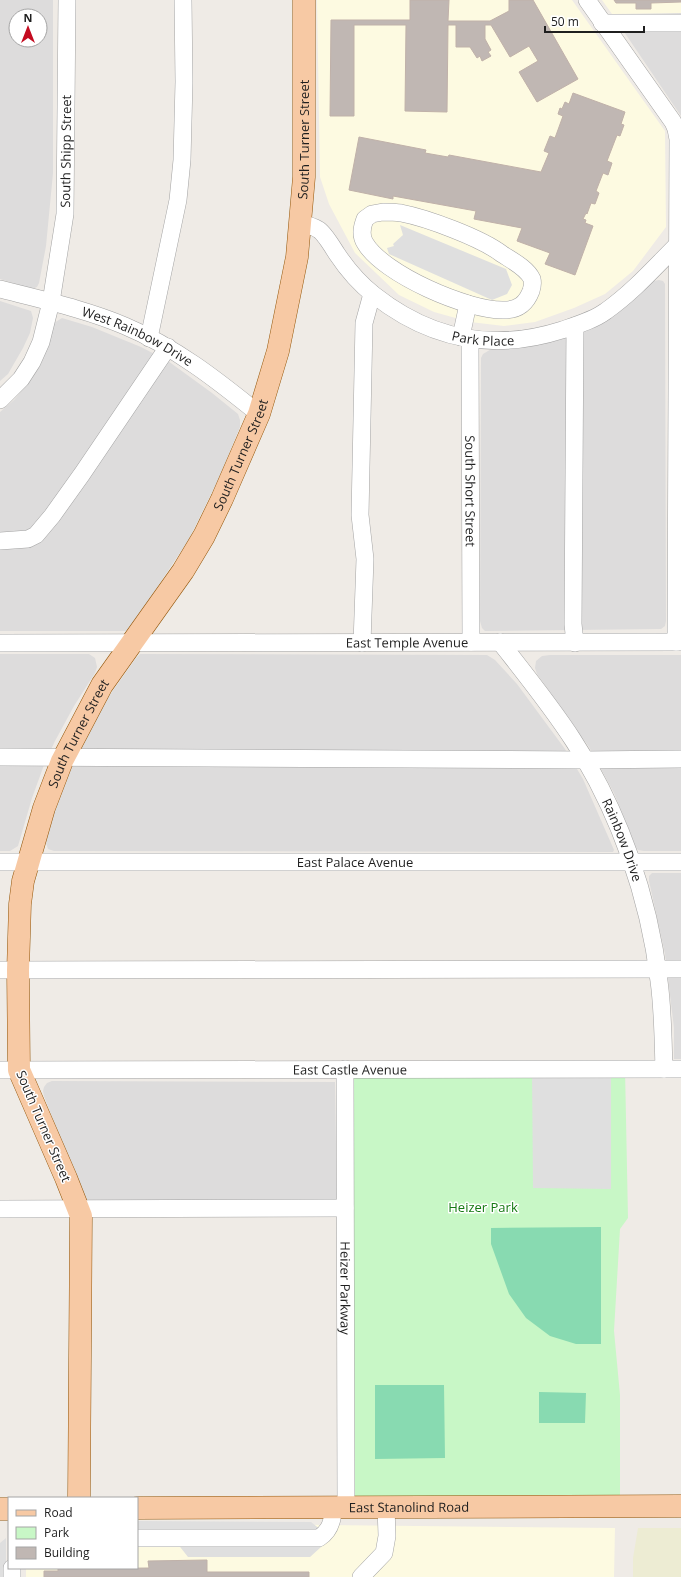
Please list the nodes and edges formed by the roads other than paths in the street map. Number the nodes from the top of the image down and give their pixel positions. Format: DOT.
graph roads {
  1 [pos="67,0"];
  2 [pos="183,0"];
  3 [pos="304,0"];
  4 [pos="587,0"];
  5 [pos="602,23"];
  6 [pos="681,23"];
  7 [pos="680,139"];
  8 [pos="299,222"];
  9 [pos="678,244"];
  10 [pos="0,289"];
  11 [pos="372,294"];
  12 [pos="51,302"];
  13 [pos="468,304"];
  14 [pos="575,326"];
  15 [pos="149,338"];
  16 [pos="465,339"];
  17 [pos="168,347"];
  18 [pos="0,400"];
  19 [pos="259,414"];
  20 [pos="0,541"];
  21 [pos="472,642"];
  22 [pos="500,642"];
  23 [pos="678,642"];
  24 [pos="0,643"];
  25 [pos="133,643"];
  26 [pos="362,643"];
  27 [pos="576,643"];
  28 [pos="0,757"];
  29 [pos="64,757"];
  30 [pos="681,759"];
  31 [pos="584,760"];
  32 [pos="0,862"];
  33 [pos="29,862"];
  34 [pos="631,862"];
  35 [pos="681,862"];
  36 [pos="681,969"];
  37 [pos="9,970"];
  38 [pos="658,970"];
  39 [pos="345,1069"];
  40 [pos="664,1069"];
  41 [pos="681,1069"];
  42 [pos="10,1070"];
  43 [pos="0,1208"];
  44 [pos="345,1208"];
  45 [pos="78,1209"];
  46 [pos="79,1497"];
  47 [pos="386,1506"];
  48 [pos="681,1506"];
  49 [pos="138,1508"];
  50 [pos="340,1508"];
  51 [pos="138,1538"];
  52 [pos="361,1577"];
  1 -- 12 [label="street, South Shipp Street"];
  2 -- 15 [label="street"];
  3 -- 8 [label="main road, South Turner Street"];
  4 -- 5 [label="street"];
  5 -- 6 [label="street"];
  5 -- 7 [label="street"];
  7 -- 9 [label="street"];
  8 -- 11 [label="street, Park Place"];
  8 -- 19 [label="main road, South Turner Street"];
  9 -- 14 [label="street, Park Place"];
  9 -- 23 [label="street"];
  10 -- 12 [label="street, West Rainbow Drive"];
  11 -- 16 [label="street, Park Place"];
  11 -- 26 [label="street"];
  12 -- 15 [label="street, West Rainbow Drive"];
  12 -- 18 [label="street, South Shipp Street"];
  13 -- 13 [label="street"];
  13 -- 16 [label="street, South Short Street"];
  14 -- 16 [label="street, Park Place"];
  14 -- 27 [label="street"];
  15 -- 17 [label="street, West Rainbow Drive"];
  16 -- 21 [label="street, South Short Street"];
  17 -- 19 [label="street, West Rainbow Drive"];
  17 -- 20 [label="street"];
  19 -- 25 [label="main road, South Turner Street"];
  21 -- 22 [label="street, East Temple Avenue"];
  21 -- 26 [label="street, East Temple Avenue"];
  22 -- 27 [label="street, East Temple Avenue"];
  22 -- 31 [label="street, Rainbow Drive"];
  23 -- 27 [label="street, East Temple Avenue"];
  24 -- 25 [label="street, East Temple Avenue"];
  25 -- 26 [label="street, East Temple Avenue"];
  25 -- 29 [label="main road, South Turner Street"];
  28 -- 29 [label="street"];
  29 -- 31 [label="street"];
  29 -- 33 [label="main road, South Turner Street"];
  30 -- 31 [label="street"];
  31 -- 34 [label="street, Rainbow Drive"];
  32 -- 33 [label="street, East Palace Avenue"];
  33 -- 34 [label="street, East Palace Avenue"];
  33 -- 37 [label="main road, South Turner Street"];
  34 -- 35 [label="street, East Palace Avenue"];
  34 -- 38 [label="street, Rainbow Drive"];
  36 -- 38 [label="street"];
  37 -- 38 [label="street"];
  37 -- 42 [label="main road, South Turner Street"];
  38 -- 40 [label="street, Rainbow Drive"];
  39 -- 40 [label="street, East Castle Avenue"];
  39 -- 42 [label="street, East Castle Avenue"];
  39 -- 44 [label="street, Heizer Parkway"];
  40 -- 41 [label="street, East Castle Avenue"];
  42 -- 45 [label="main road, South Turner Street"];
  43 -- 45 [label="street"];
  44 -- 45 [label="street"];
  44 -- 50 [label="street, Heizer Parkway"];
  45 -- 46 [label="main road, South Turner Street"];
  47 -- 48 [label="main road, East Stanolind Road"];
  47 -- 50 [label="main road, East Stanolind Road"];
  47 -- 52 [label="street"];
  49 -- 50 [label="main road, East Stanolind Road"];
  50 -- 51 [label="street, Heizer Parkway"];
}
